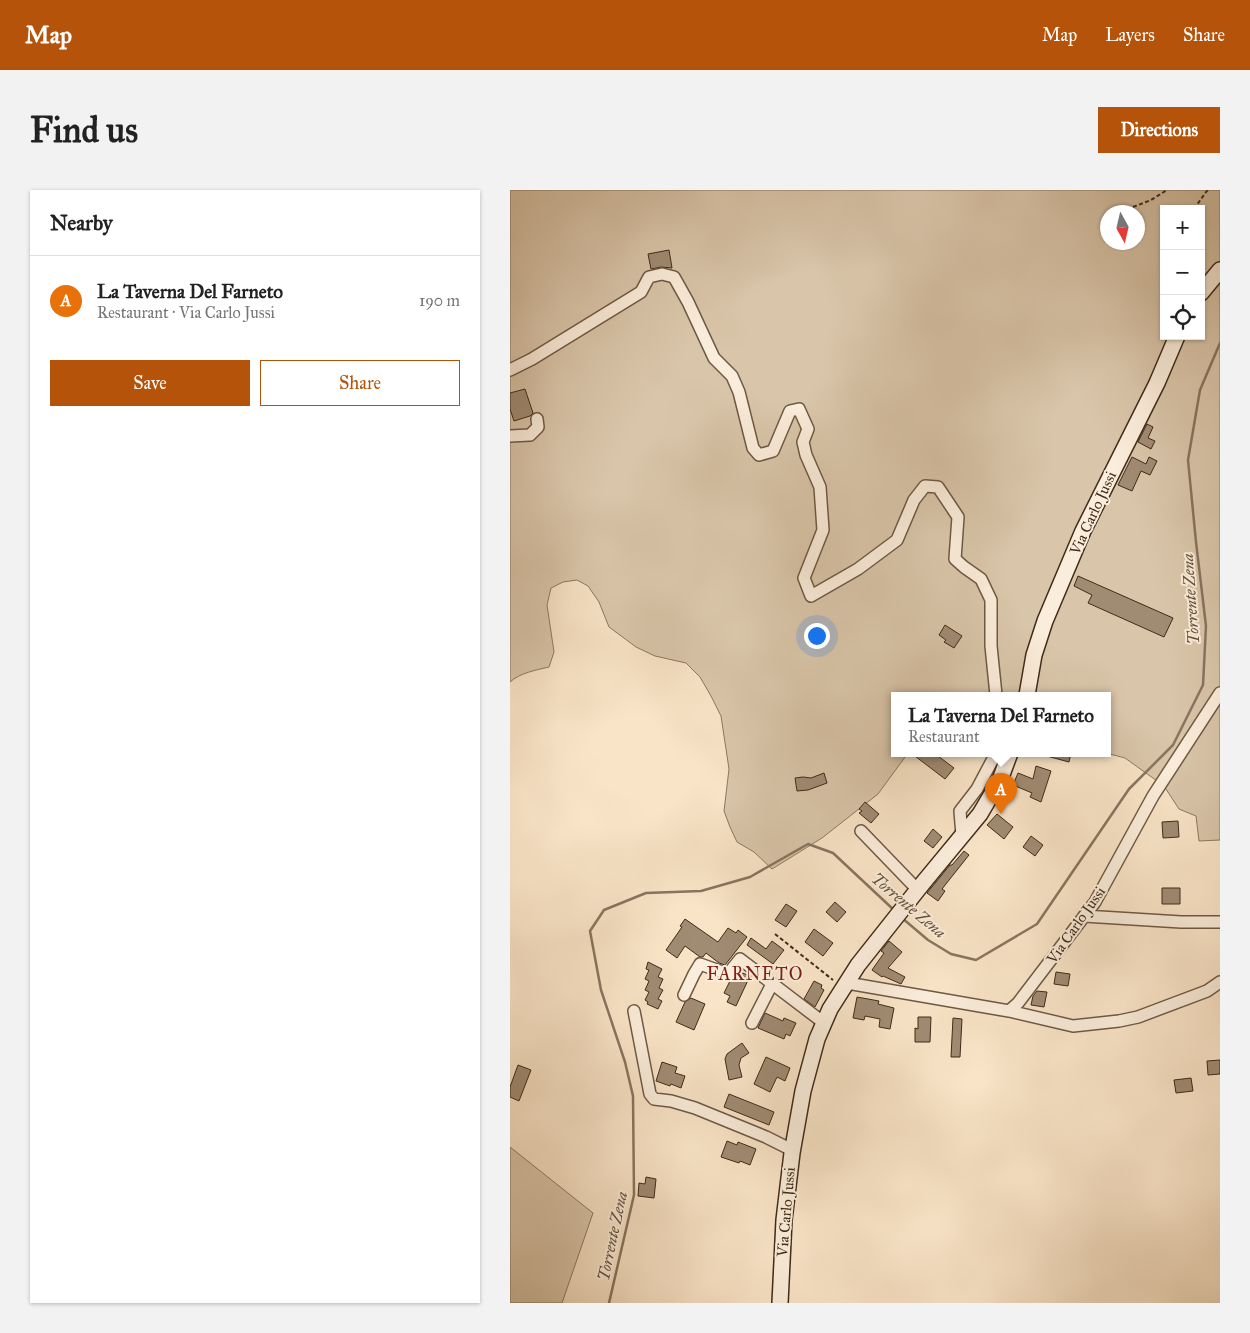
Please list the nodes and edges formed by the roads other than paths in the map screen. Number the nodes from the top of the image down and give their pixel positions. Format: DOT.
graph roads {
  1 [pos="1220,270"];
  2 [pos="1205,288"];
  3 [pos="1175,340"];
  4 [pos="510,370"];
  5 [pos="537,419"];
  6 [pos="510,436"];
  7 [pos="996,692"];
  8 [pos="1028,692"];
  9 [pos="1220,693"];
  10 [pos="994,757"];
  11 [pos="1009,757"];
  12 [pos="861,831"];
  13 [pos="962,836"];
  14 [pos="912,892"];
  15 [pos="1084,916"];
  16 [pos="1220,922"];
  17 [pos="1220,982"];
  18 [pos="842,983"];
  19 [pos="772,984"];
  20 [pos="684,995"];
  21 [pos="634,1011"];
  22 [pos="1009,1011"];
  23 [pos="752,1023"];
  24 [pos="824,1023"];
  25 [pos="792,1150"];
  26 [pos="780,1303"];
  1 -- 2 [label="street"];
  3 -- 8 [label="street, Via Carlo Jussi"];
  4 -- 7 [label="street"];
  5 -- 6 [label="street"];
  9 -- 15 [label="street, Via Carlo Jussi"];
  10 -- 13 [label="street"];
  11 -- 13 [label="street, Via Carlo Jussi"];
  12 -- 14 [label="street"];
  13 -- 14 [label="street, Via Carlo Jussi"];
  14 -- 18 [label="street, Via Carlo Jussi"];
  15 -- 16 [label="street"];
  15 -- 22 [label="street, Via Carlo Jussi"];
  17 -- 22 [label="street"];
  18 -- 22 [label="street"];
  18 -- 24 [label="street, Via Carlo Jussi"];
  19 -- 20 [label="street"];
  19 -- 23 [label="street"];
  19 -- 24 [label="street"];
  21 -- 25 [label="street"];
  24 -- 25 [label="street, Via Carlo Jussi"];
  25 -- 26 [label="street, Via Carlo Jussi"];
}
